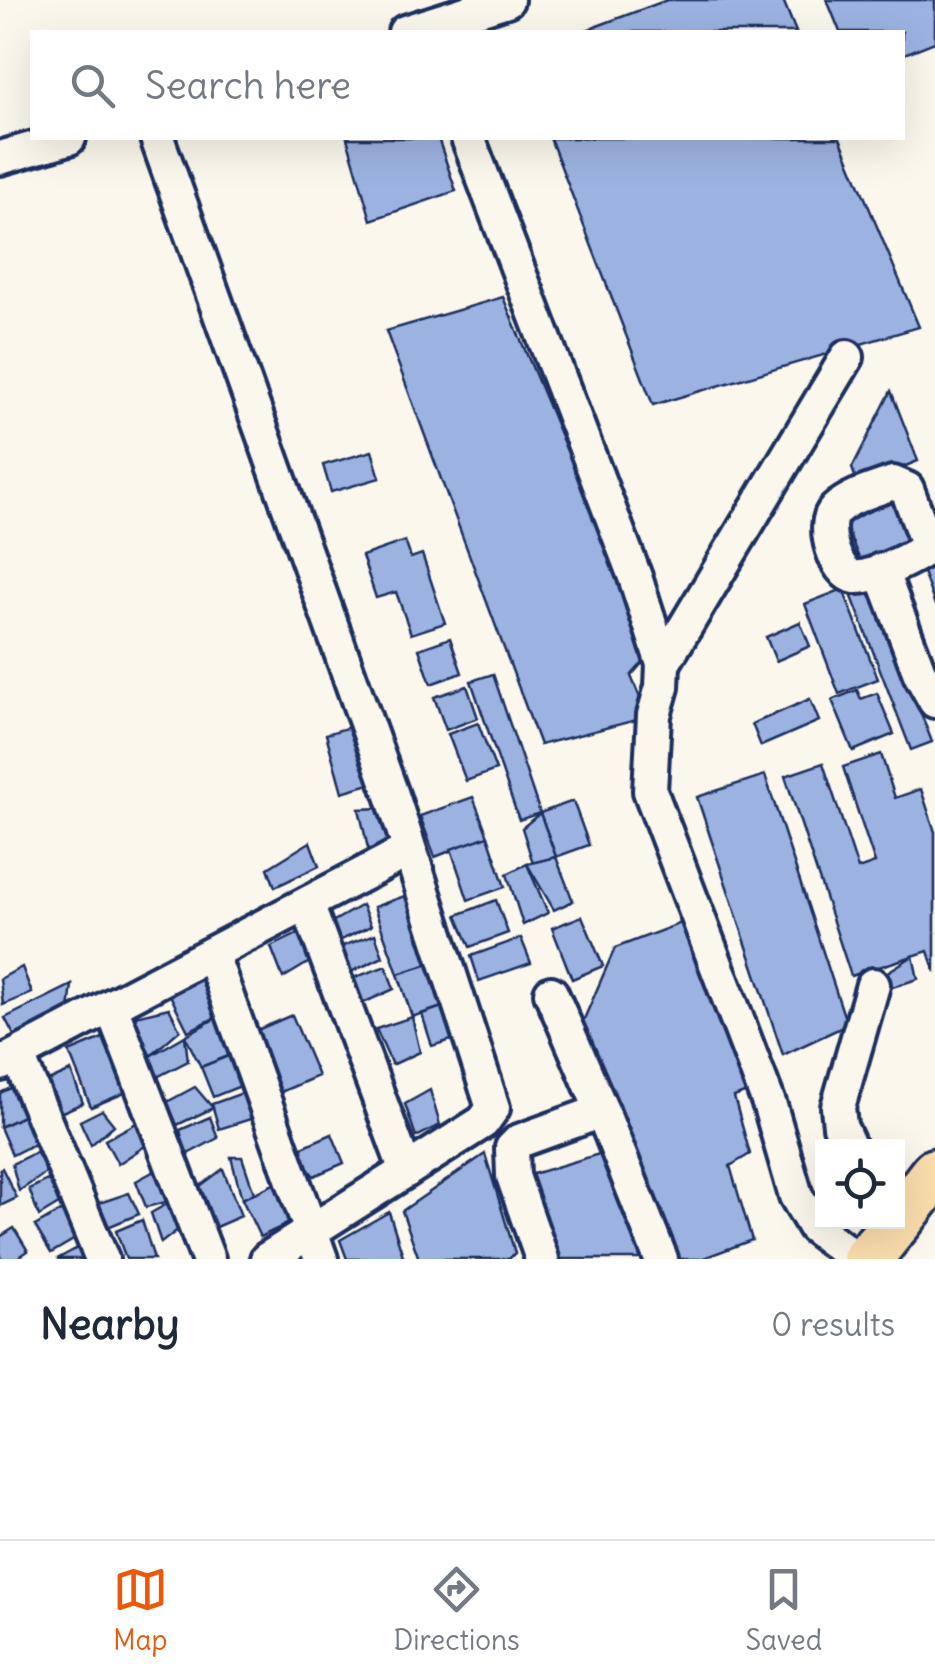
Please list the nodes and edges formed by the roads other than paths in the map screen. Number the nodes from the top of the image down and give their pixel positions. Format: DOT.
graph roads {
  1 [pos="507,0"];
  2 [pos="410,30"];
  3 [pos="62,140"];
  4 [pos="159,140"];
  5 [pos="469,140"];
  6 [pos="0,158"];
  7 [pos="847,357"];
  8 [pos="881,570"];
  9 [pos="663,664"];
  10 [pos="935,700"];
  11 [pos="410,850"];
  12 [pos="307,904"];
  13 [pos="212,954"];
  14 [pos="873,985"];
  15 [pos="551,992"];
  16 [pos="111,1006"];
  17 [pos="9,1060"];
  18 [pos="602,1112"];
  19 [pos="846,1139"];
  20 [pos="406,1171"];
  21 [pos="907,1203"];
  22 [pos="316,1245"];
  23 [pos="102,1259"];
  24 [pos="208,1259"];
  25 [pos="267,1259"];
  26 [pos="542,1259"];
  27 [pos="662,1259"];
  28 [pos="856,1259"];
  29 [pos="868,1259"];
  1 -- 2 [label="street"];
  3 -- 6 [label="street"];
  4 -- 11 [label="street"];
  5 -- 9 [label="street"];
  7 -- 9 [label="street"];
  8 -- 10 [label="street"];
  9 -- 28 [label="street"];
  11 -- 12 [label="street"];
  11 -- 20 [label="street"];
  12 -- 13 [label="street"];
  12 -- 20 [label="street"];
  13 -- 16 [label="street"];
  13 -- 22 [label="street"];
  14 -- 19 [label="street"];
  15 -- 18 [label="street"];
  16 -- 17 [label="street"];
  16 -- 24 [label="street"];
  17 -- 23 [label="street"];
  18 -- 26 [label="street"];
  18 -- 27 [label="street"];
  20 -- 22 [label="street"];
  21 -- 29 [label="highway"];
  22 -- 25 [label="street"];
}
